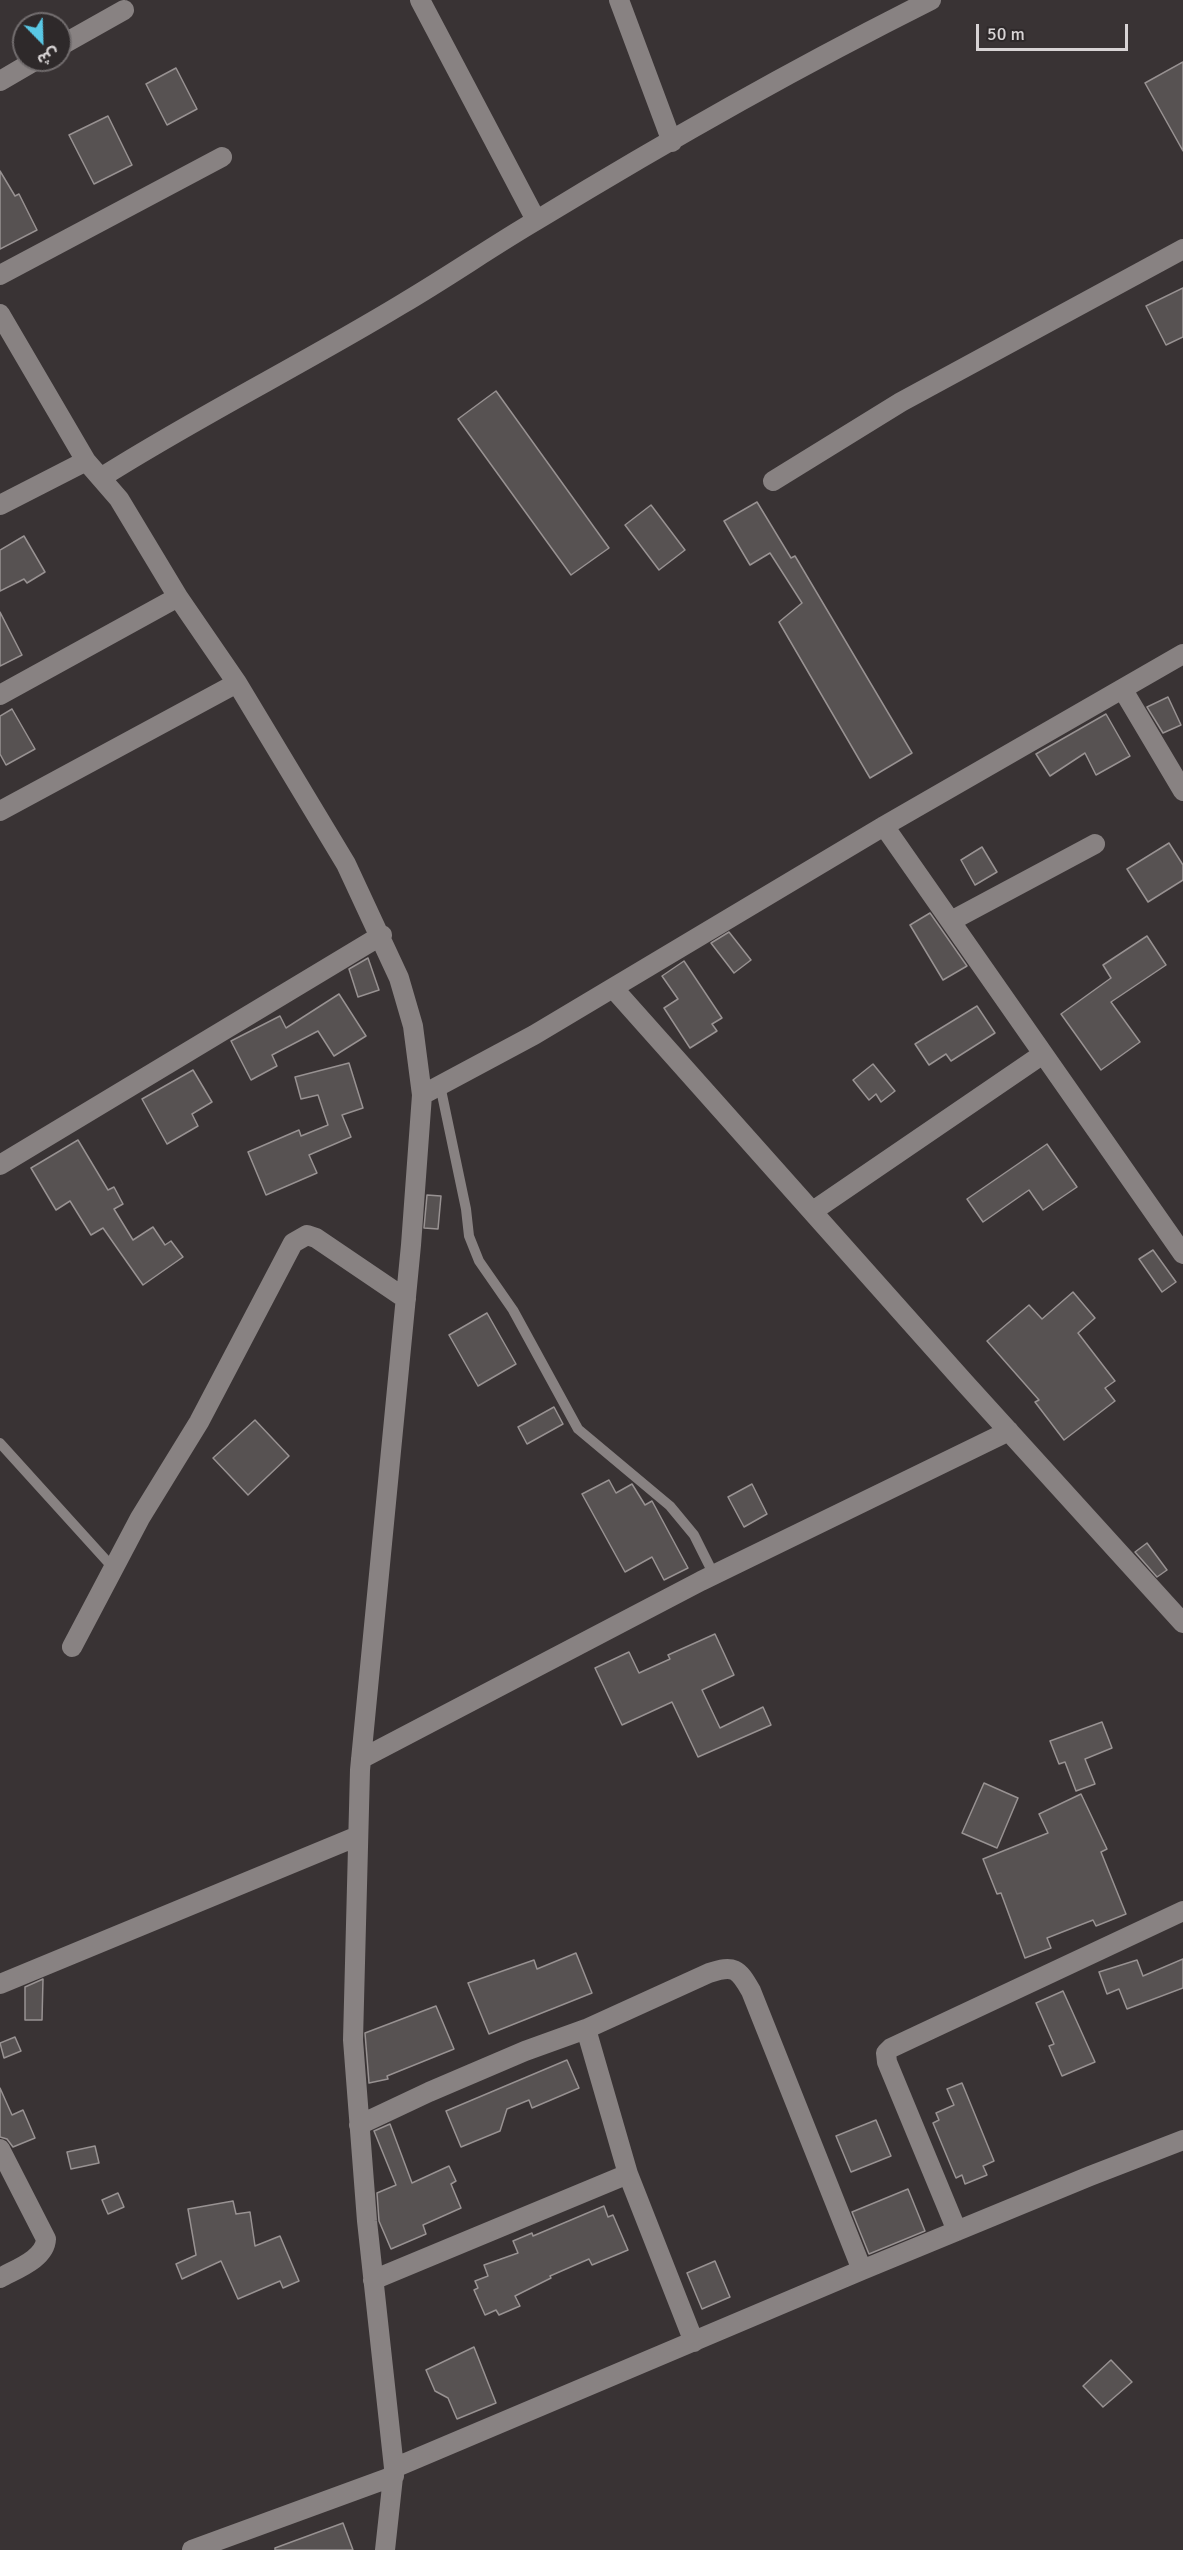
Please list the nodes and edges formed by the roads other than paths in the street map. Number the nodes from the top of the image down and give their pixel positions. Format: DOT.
graph roads {
  1 [pos="420,0"];
  2 [pos="619,0"];
  3 [pos="932,0"];
  4 [pos="124,10"];
  5 [pos="72,39"];
  6 [pos="15,72"];
  7 [pos="0,81"];
  8 [pos="672,142"];
  9 [pos="222,157"];
  10 [pos="536,220"];
  11 [pos="1183,249"];
  12 [pos="0,275"];
  13 [pos="0,314"];
  14 [pos="86,461"];
  15 [pos="102,477"];
  16 [pos="773,481"];
  17 [pos="0,505"];
  18 [pos="178,597"];
  19 [pos="1183,654"];
  20 [pos="237,683"];
  21 [pos="1123,690"];
  22 [pos="0,695"];
  23 [pos="1183,791"];
  24 [pos="0,812"];
  25 [pos="884,826"];
  26 [pos="1095,844"];
  27 [pos="951,921"];
  28 [pos="382,935"];
  29 [pos="613,988"];
  30 [pos="1043,1054"];
  31 [pos="440,1085"];
  32 [pos="422,1095"];
  33 [pos="0,1165"];
  34 [pos="813,1211"];
  35 [pos="1183,1254"];
  36 [pos="406,1299"];
  37 [pos="1009,1431"];
  38 [pos="0,1443"];
  39 [pos="115,1570"];
  40 [pos="714,1575"];
  41 [pos="1183,1623"];
  42 [pos="72,1647"];
  43 [pos="361,1759"];
  44 [pos="358,1836"];
  45 [pos="1183,1911"];
  46 [pos="0,1984"];
  47 [pos="586,2030"];
  48 [pos="359,2125"];
  49 [pos="1183,2140"];
  50 [pos="0,2149"];
  51 [pos="628,2174"];
  52 [pos="957,2231"];
  53 [pos="862,2270"];
  54 [pos="0,2278"];
  55 [pos="373,2280"];
  56 [pos="694,2342"];
  57 [pos="394,2472"];
  58 [pos="192,2550"];
  59 [pos="386,2550"];
  1 -- 10 [label="street"];
  2 -- 8 [label="street"];
  3 -- 8 [label="street"];
  4 -- 5 [label="street"];
  6 -- 7 [label="street"];
  8 -- 10 [label="street"];
  9 -- 12 [label="street"];
  10 -- 15 [label="street"];
  11 -- 16 [label="street"];
  13 -- 14 [label="street"];
  14 -- 15 [label="street"];
  14 -- 17 [label="street"];
  15 -- 18 [label="street"];
  18 -- 20 [label="street"];
  18 -- 22 [label="street"];
  19 -- 21 [label="street"];
  20 -- 24 [label="street"];
  20 -- 28 [label="street"];
  21 -- 23 [label="street"];
  21 -- 25 [label="street"];
  25 -- 27 [label="street"];
  25 -- 29 [label="street"];
  26 -- 27 [label="street"];
  27 -- 30 [label="street"];
  28 -- 32 [label="street"];
  28 -- 33 [label="street"];
  29 -- 31 [label="street"];
  29 -- 34 [label="street"];
  30 -- 34 [label="street"];
  30 -- 35 [label="street"];
  31 -- 32 [label="street"];
  31 -- 40 [label="lane"];
  32 -- 36 [label="street"];
  34 -- 37 [label="street"];
  36 -- 39 [label="street"];
  36 -- 43 [label="street"];
  37 -- 40 [label="street"];
  37 -- 41 [label="street"];
  38 -- 39 [label="lane"];
  39 -- 42 [label="street"];
  40 -- 43 [label="street"];
  43 -- 44 [label="street"];
  44 -- 46 [label="street"];
  44 -- 48 [label="street"];
  45 -- 52 [label="street"];
  47 -- 48 [label="street"];
  47 -- 51 [label="street"];
  47 -- 53 [label="street"];
  48 -- 55 [label="street"];
  49 -- 52 [label="street"];
  50 -- 54 [label="street"];
  51 -- 55 [label="street"];
  51 -- 56 [label="street"];
  52 -- 53 [label="street"];
  53 -- 56 [label="street"];
  55 -- 57 [label="street"];
  56 -- 57 [label="street"];
  57 -- 58 [label="street"];
  57 -- 59 [label="street"];
}
